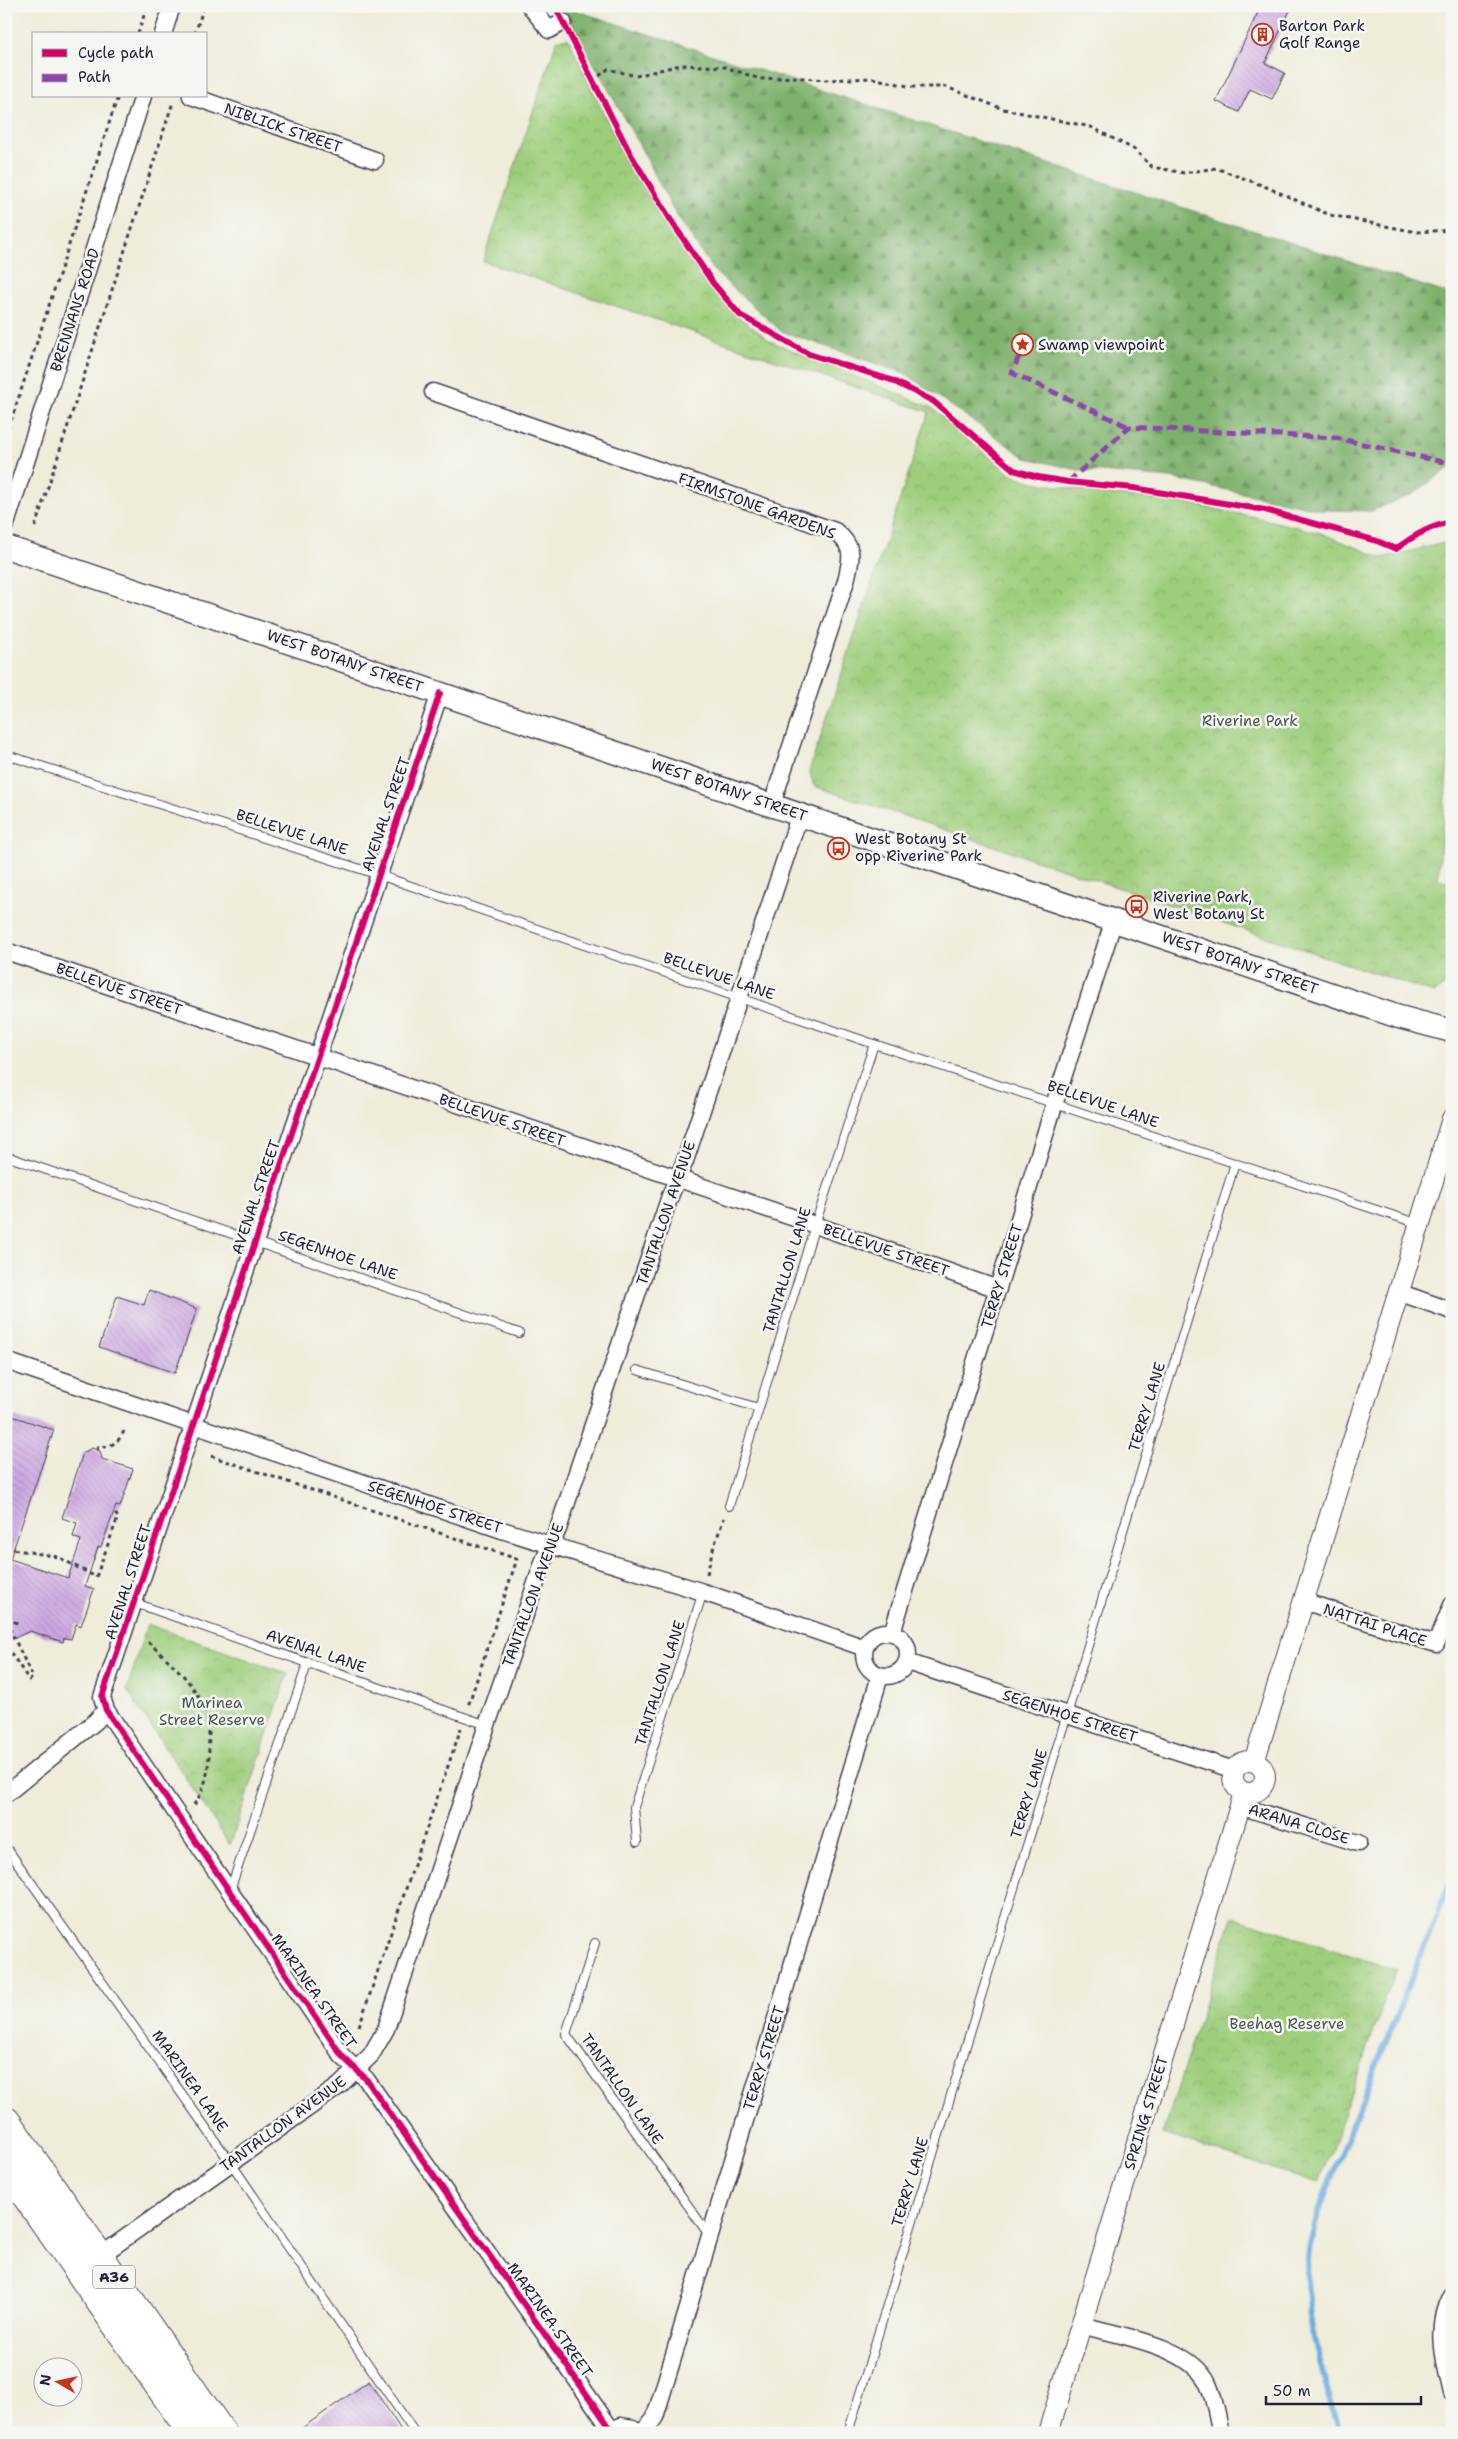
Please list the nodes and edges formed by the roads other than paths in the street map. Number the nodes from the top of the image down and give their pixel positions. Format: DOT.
graph roads {
  1 [pos="172,6"];
  2 [pos="530,6"];
  3 [pos="563,22"];
  4 [pos="164,32"];
  5 [pos="142,98"];
  6 [pos="197,98"];
  7 [pos="375,160"];
  8 [pos="433,392"];
  9 [pos="6,524"];
  10 [pos="6,547"];
  11 [pos="440,693"];
  12 [pos="10,756"];
  13 [pos="772,804"];
  14 [pos="800,814"];
  15 [pos="379,875"];
  16 [pos="1114,920"];
  17 [pos="6,950"];
  18 [pos="738,997"];
  19 [pos="1452,1031"];
  20 [pos="874,1044"];
  21 [pos="318,1056"];
  22 [pos="1055,1102"];
  23 [pos="1452,1119"];
  24 [pos="6,1156"];
  25 [pos="1235,1164"];
  26 [pos="677,1180"];
  27 [pos="1419,1224"];
  28 [pos="815,1225"];
  29 [pos="255,1240"];
  30 [pos="998,1290"];
  31 [pos="1398,1292"];
  32 [pos="1452,1311"];
  33 [pos="519,1333"];
  34 [pos="6,1360"];
  35 [pos="637,1370"];
  36 [pos="758,1408"];
  37 [pos="193,1425"];
  38 [pos="729,1506"];
  39 [pos="552,1544"];
  40 [pos="703,1592"];
  41 [pos="1303,1601"];
  42 [pos="134,1603"];
  43 [pos="1452,1605"];
  44 [pos="892,1633"];
  45 [pos="865,1648"];
  46 [pos="308,1662"];
  47 [pos="907,1662"];
  48 [pos="880,1676"];
  49 [pos="106,1710"];
  50 [pos="1068,1715"];
  51 [pos="487,1726"];
  52 [pos="1254,1762"];
  53 [pos="1234,1770"];
  54 [pos="6,1794"];
  55 [pos="1242,1799"];
  56 [pos="637,1842"];
  57 [pos="1358,1843"];
  58 [pos="6,1847"];
  59 [pos="230,1890"];
  60 [pos="595,1944"];
  61 [pos="356,2069"];
  62 [pos="6,2121"];
  63 [pos="231,2163"];
  64 [pos="6,2167"];
  65 [pos="710,2237"];
  66 [pos="100,2256"];
  67 [pos="1452,2295"];
  68 [pos="1081,2325"];
  69 [pos="1452,2393"];
  70 [pos="609,2431"];
  71 [pos="192,2433"];
  72 [pos="222,2433"];
  73 [pos="416,2433"];
  74 [pos="637,2433"];
  75 [pos="848,2433"];
  76 [pos="1048,2433"];
  77 [pos="1221,2433"];
  1 -- 4 [label="street"];
  2 -- 3 [label="street"];
  5 -- 9 [label="street, BRENNANS ROAD"];
  6 -- 7 [label="street, NIBLICK STREET"];
  8 -- 13 [label="street, FIRMSTONE GARDENS"];
  10 -- 11 [label="main road, WEST BOTANY STREET"];
  11 -- 13 [label="main road, WEST BOTANY STREET"];
  11 -- 15 [label="street, AVENAL STREET"];
  12 -- 15 [label="lane, BELLEVUE LANE"];
  13 -- 14 [label="main road, WEST BOTANY STREET"];
  14 -- 16 [label="main road, WEST BOTANY STREET"];
  14 -- 18 [label="street, TANTALLON AVENUE"];
  15 -- 18 [label="lane, BELLEVUE LANE"];
  15 -- 21 [label="street, AVENAL STREET"];
  16 -- 19 [label="main road, WEST BOTANY STREET"];
  16 -- 22 [label="street, TERRY STREET"];
  17 -- 21 [label="street, BELLEVUE STREET"];
  18 -- 20 [label="lane, BELLEVUE LANE"];
  18 -- 26 [label="street, TANTALLON AVENUE"];
  20 -- 22 [label="lane, BELLEVUE LANE"];
  20 -- 28 [label="lane, TANTALLON LANE"];
  21 -- 26 [label="street, BELLEVUE STREET"];
  21 -- 29 [label="street, AVENAL STREET"];
  22 -- 25 [label="lane, BELLEVUE LANE"];
  22 -- 30 [label="street, TERRY STREET"];
  23 -- 27 [label="street"];
  24 -- 29 [label="lane, SEGENHOE LANE"];
  25 -- 27 [label="lane, BELLEVUE LANE"];
  25 -- 50 [label="lane, TERRY LANE"];
  26 -- 28 [label="street, BELLEVUE STREET"];
  26 -- 39 [label="street, TANTALLON AVENUE"];
  27 -- 31 [label="street"];
  28 -- 30 [label="street, BELLEVUE STREET"];
  28 -- 36 [label="lane, TANTALLON LANE"];
  29 -- 33 [label="lane, SEGENHOE LANE"];
  29 -- 37 [label="street, AVENAL STREET"];
  30 -- 44 [label="street, TERRY STREET"];
  31 -- 32 [label="street"];
  31 -- 41 [label="street"];
  34 -- 37 [label="street, SEGENHOE STREET"];
  35 -- 36 [label="lane"];
  36 -- 38 [label="lane, TANTALLON LANE"];
  37 -- 39 [label="street, SEGENHOE STREET"];
  37 -- 42 [label="street, AVENAL STREET"];
  39 -- 40 [label="street, SEGENHOE STREET"];
  39 -- 51 [label="street, TANTALLON AVENUE"];
  40 -- 45 [label="street, SEGENHOE STREET"];
  40 -- 56 [label="lane, TANTALLON LANE"];
  41 -- 43 [label="street, NATTAI PLACE"];
  41 -- 52 [label="street"];
  42 -- 46 [label="lane, AVENAL LANE"];
  42 -- 49 [label="street, AVENAL STREET"];
  44 -- 45 [label="street"];
  44 -- 47 [label="street"];
  45 -- 48 [label="street"];
  46 -- 51 [label="lane, AVENAL LANE"];
  46 -- 59 [label="lane"];
  47 -- 48 [label="street"];
  47 -- 50 [label="street, SEGENHOE STREET"];
  48 -- 65 [label="street, TERRY STREET"];
  49 -- 54 [label="street"];
  49 -- 59 [label="street, MARINEA STREET"];
  50 -- 53 [label="street, SEGENHOE STREET"];
  50 -- 75 [label="lane, TERRY LANE"];
  51 -- 61 [label="street, TANTALLON AVENUE"];
  52 -- 53 [label="street"];
  52 -- 55 [label="street"];
  53 -- 55 [label="street"];
  55 -- 57 [label="street, ARANA CLOSE"];
  55 -- 68 [label="street, SPRING STREET"];
  58 -- 63 [label="lane, MARINEA LANE"];
  59 -- 61 [label="street, MARINEA STREET"];
  60 -- 65 [label="lane, TANTALLON LANE"];
  61 -- 63 [label="street, TANTALLON AVENUE"];
  61 -- 70 [label="street, MARINEA STREET"];
  62 -- 66 [label="highway, A36"];
  63 -- 66 [label="street, TANTALLON AVENUE"];
  63 -- 73 [label="lane, MARINEA LANE"];
  64 -- 71 [label="highway, A36"];
  65 -- 74 [label="street, TERRY STREET"];
  66 -- 72 [label="highway, A36"];
  67 -- 69 [label="street"];
  68 -- 76 [label="street, SPRING STREET"];
  68 -- 77 [label="street"];
  70 -- 74 [label="street"];
}
